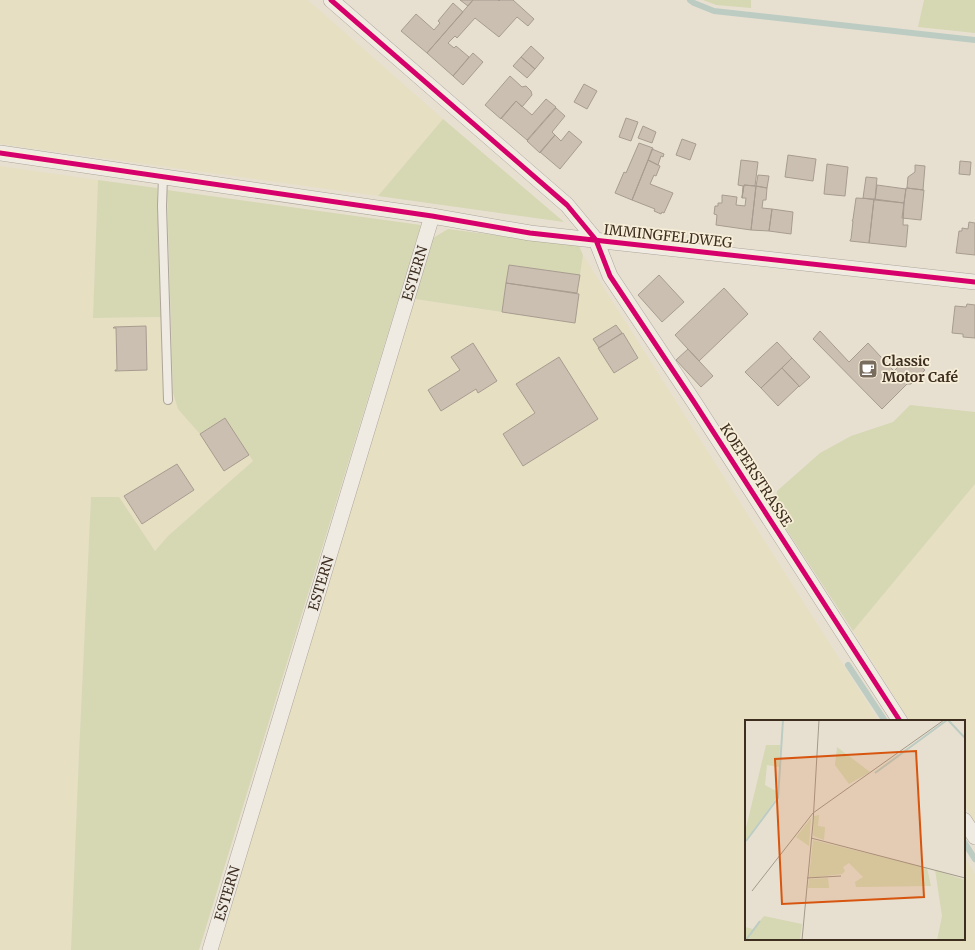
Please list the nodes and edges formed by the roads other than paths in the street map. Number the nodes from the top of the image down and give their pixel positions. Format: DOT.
graph roads {
  1 [pos="331,0"];
  2 [pos="0,153"];
  3 [pos="163,176"];
  4 [pos="432,216"];
  5 [pos="596,240"];
  6 [pos="975,282"];
  7 [pos="168,400"];
  8 [pos="899,720"];
  9 [pos="965,822"];
  10 [pos="975,838"];
  11 [pos="210,950"];
  1 -- 5 [label="street, IMMINGFELDWEG"];
  2 -- 3 [label="street"];
  3 -- 4 [label="street"];
  3 -- 7 [label="lane"];
  4 -- 5 [label="street"];
  4 -- 11 [label="street, ESTERN"];
  5 -- 6 [label="street, IMMINGFELDWEG"];
  5 -- 8 [label="street, KOEPERSTRASSE"];
  9 -- 10 [label="street"];
}
